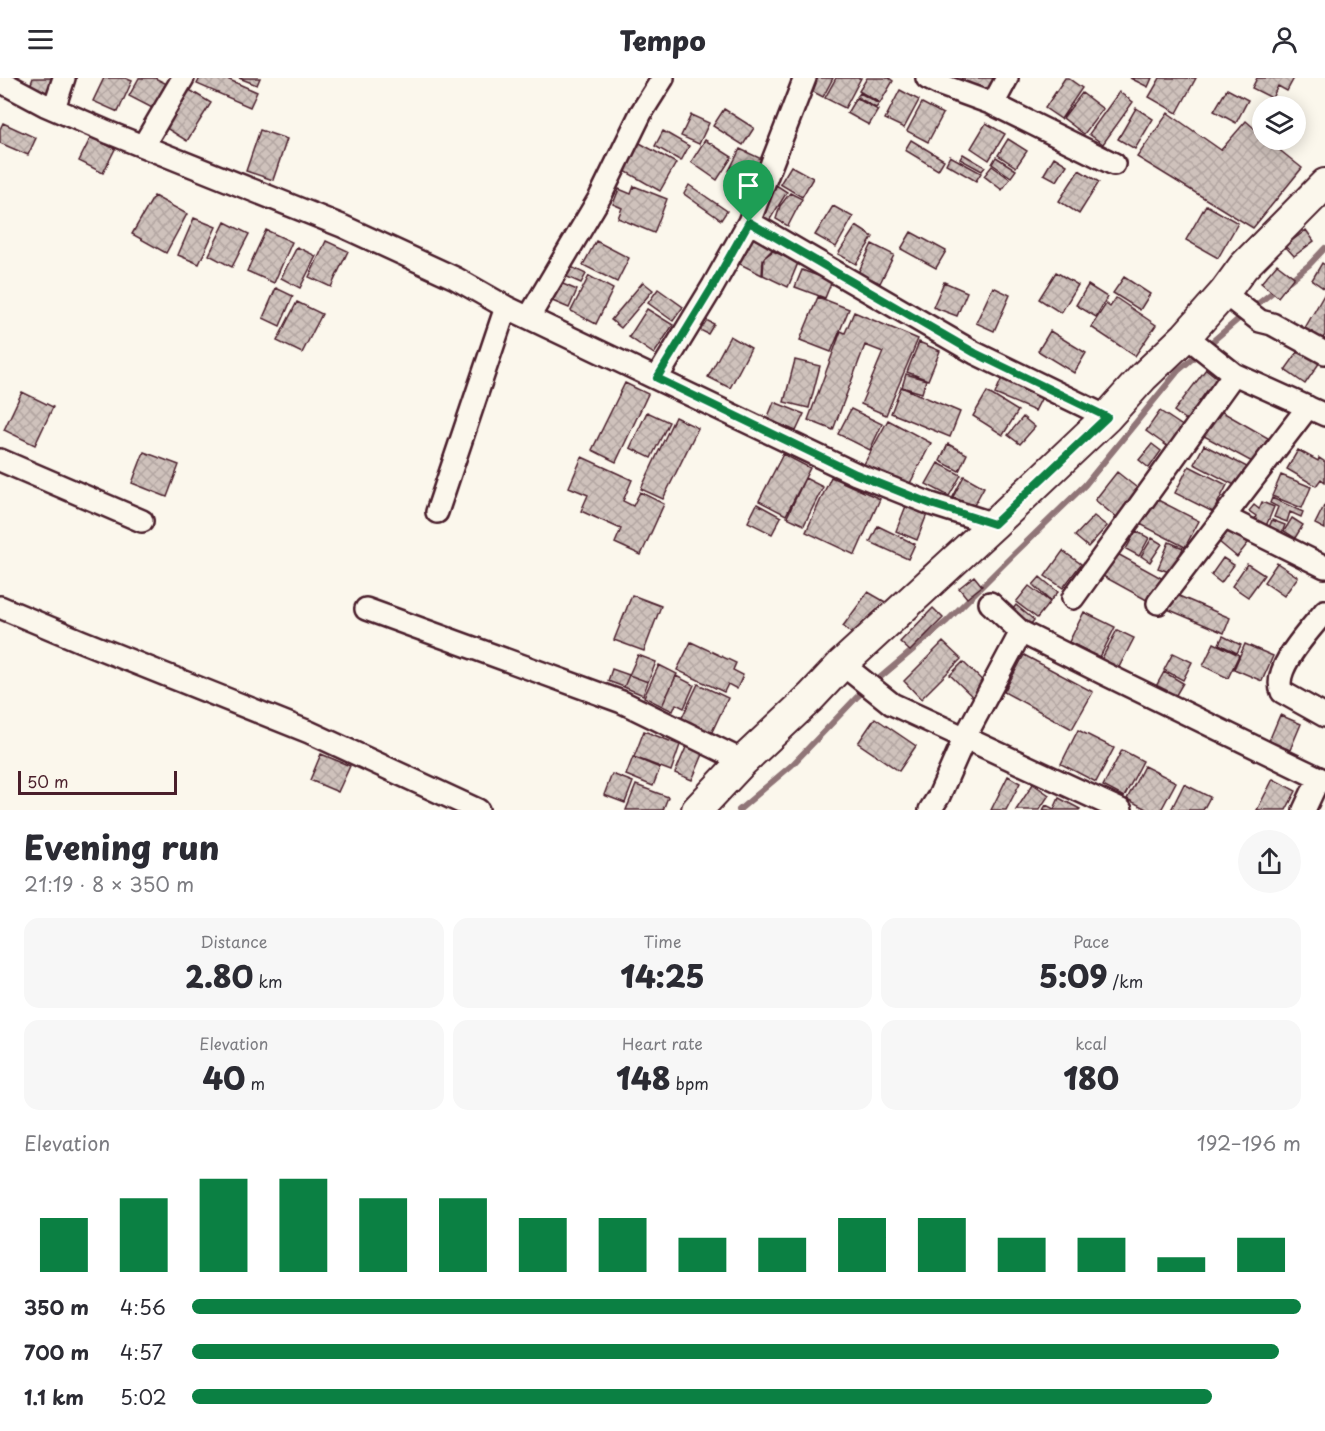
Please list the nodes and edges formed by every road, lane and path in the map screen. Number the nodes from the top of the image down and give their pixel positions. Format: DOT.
graph roads {
  1 [pos="64,78"];
  2 [pos="183,78"];
  3 [pos="663,78"];
  4 [pos="805,78"];
  5 [pos="927,78"];
  6 [pos="1007,78"];
  7 [pos="0,81"];
  8 [pos="993,105"];
  9 [pos="54,108"];
  10 [pos="143,146"];
  11 [pos="1114,164"];
  12 [pos="1325,184"];
  13 [pos="749,222"];
  14 [pos="1230,298"];
  15 [pos="506,307"];
  16 [pos="529,317"];
  17 [pos="1199,346"];
  18 [pos="1325,353"];
  19 [pos="1234,374"];
  20 [pos="657,378"];
  21 [pos="1317,411"];
  22 [pos="1107,417"];
  23 [pos="0,460"];
  24 [pos="437,512"];
  25 [pos="1224,517"];
  26 [pos="142,521"];
  27 [pos="994,524"];
  28 [pos="1325,567"];
  29 [pos="1072,598"];
  30 [pos="990,603"];
  31 [pos="1158,603"];
  32 [pos="0,607"];
  33 [pos="366,609"];
  34 [pos="1325,611"];
  35 [pos="1021,632"];
  36 [pos="849,669"];
  37 [pos="1325,716"];
  38 [pos="965,737"];
  39 [pos="743,761"];
  40 [pos="1322,779"];
  41 [pos="478,810"];
  42 [pos="697,810"];
  43 [pos="930,810"];
  44 [pos="1121,810"];
  45 [pos="1304,810"];
  1 -- 9 [label="street"];
  2 -- 10 [label="street"];
  3 -- 16 [label="street"];
  4 -- 13 [label="street"];
  5 -- 8 [label="street"];
  6 -- 8 [label="street"];
  7 -- 9 [label="street"];
  8 -- 11 [label="street"];
  9 -- 10 [label="street"];
  10 -- 15 [label="street"];
  12 -- 14 [label="main road"];
  13 -- 20 [label="street"];
  13 -- 22 [label="street"];
  14 -- 17 [label="main road"];
  14 -- 18 [label="street"];
  15 -- 16 [label="street"];
  15 -- 24 [label="street"];
  16 -- 20 [label="street"];
  17 -- 19 [label="street"];
  17 -- 22 [label="main road"];
  19 -- 21 [label="street"];
  19 -- 29 [label="street"];
  20 -- 27 [label="street"];
  21 -- 25 [label="street"];
  22 -- 27 [label="main road"];
  23 -- 26 [label="street"];
  25 -- 28 [label="street"];
  25 -- 31 [label="street"];
  27 -- 36 [label="main road"];
  30 -- 35 [label="street"];
  32 -- 41 [label="street"];
  33 -- 39 [label="street"];
  34 -- 37 [label="street"];
  35 -- 38 [label="street"];
  35 -- 40 [label="street"];
  36 -- 38 [label="street"];
  36 -- 39 [label="main road"];
  38 -- 43 [label="street"];
  38 -- 44 [label="street"];
  39 -- 42 [label="main road"];
  40 -- 45 [label="street"];
}
